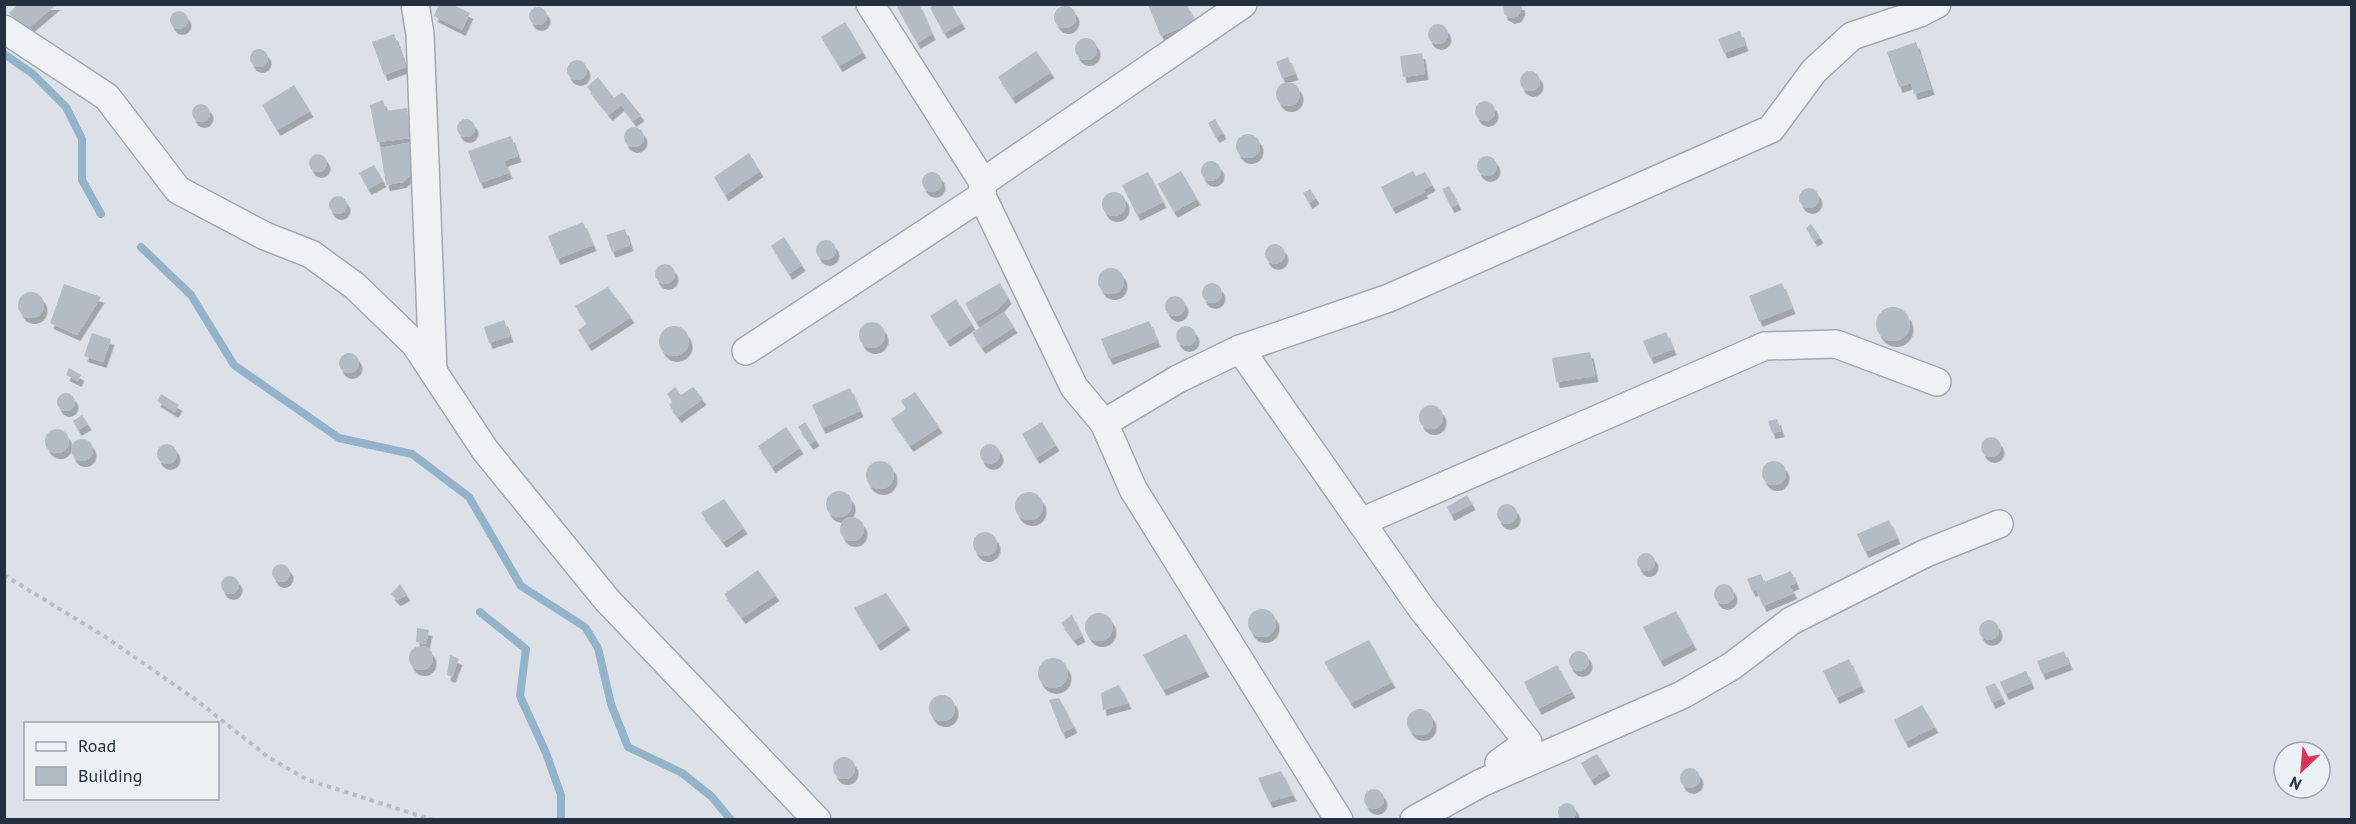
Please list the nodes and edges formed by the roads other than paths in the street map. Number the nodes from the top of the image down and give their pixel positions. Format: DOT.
graph roads {
  1 [pos="415,4"];
  2 [pos="870,4"];
  3 [pos="1243,4"];
  4 [pos="1937,4"];
  5 [pos="1216,13"];
  6 [pos="4,29"];
  7 [pos="983,189"];
  8 [pos="1240,349"];
  9 [pos="746,351"];
  10 [pos="433,371"];
  11 [pos="1937,382"];
  12 [pos="1104,423"];
  13 [pos="1361,522"];
  14 [pos="1999,524"];
  15 [pos="1449,815"];
  16 [pos="817,819"];
  17 [pos="1339,819"];
  18 [pos="1414,819"];
  1 -- 10 [label="street"];
  2 -- 7 [label="street"];
  3 -- 5 [label="street"];
  4 -- 8 [label="street"];
  5 -- 7 [label="street"];
  6 -- 10 [label="street"];
  7 -- 9 [label="street"];
  7 -- 12 [label="street"];
  8 -- 12 [label="street"];
  8 -- 13 [label="street"];
  10 -- 16 [label="street"];
  11 -- 13 [label="street"];
  12 -- 17 [label="street"];
  13 -- 15 [label="street"];
  14 -- 15 [label="street"];
  15 -- 18 [label="street"];
}
